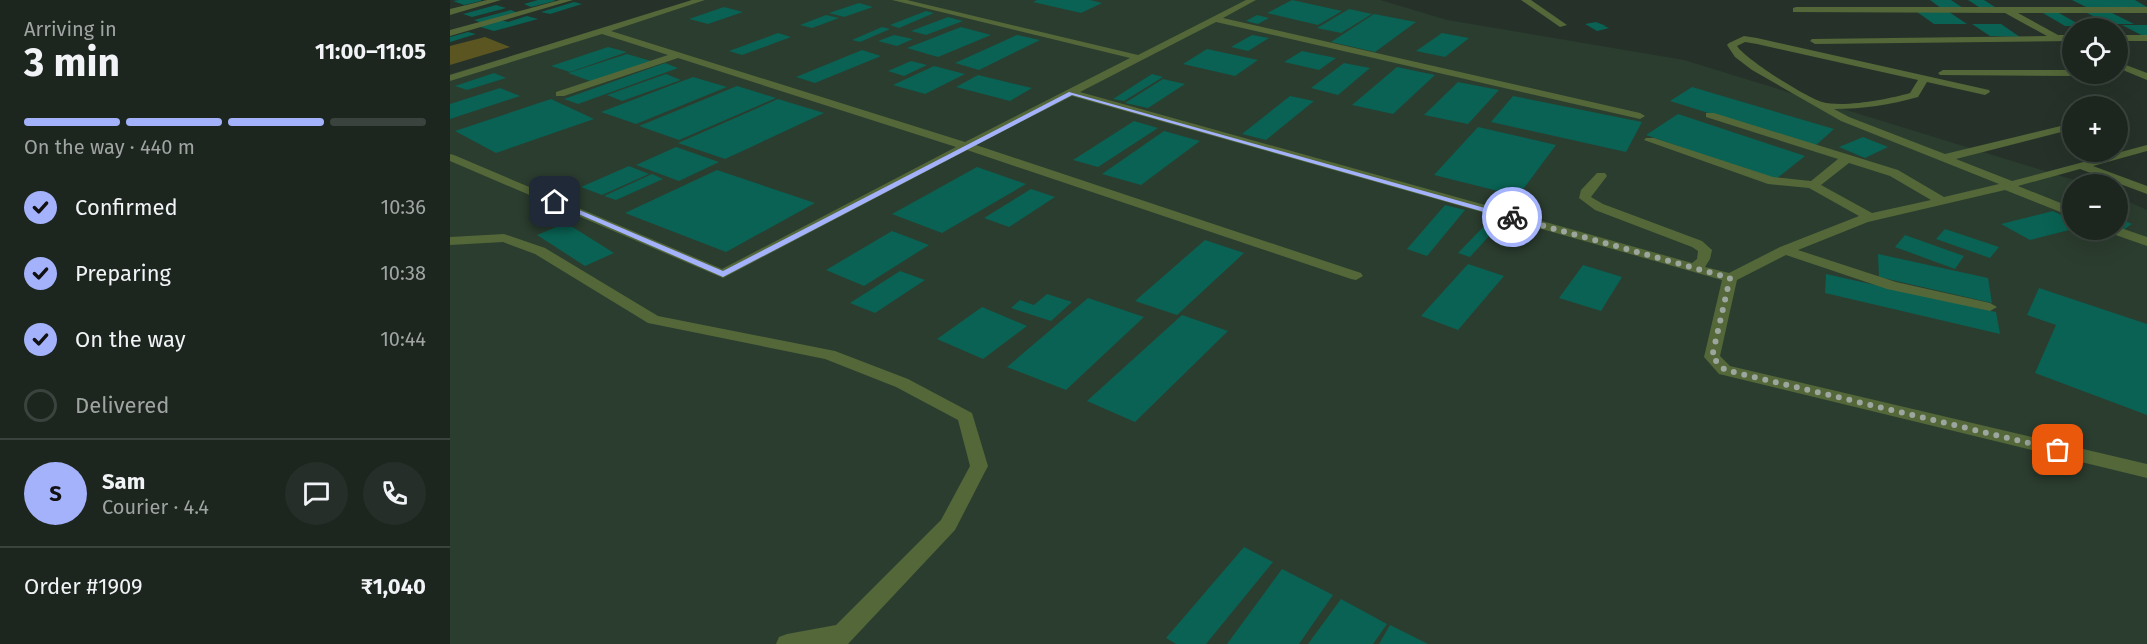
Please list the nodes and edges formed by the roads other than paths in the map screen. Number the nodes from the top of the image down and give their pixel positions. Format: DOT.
graph roads {
  1 [pos="497,0"];
  2 [pos="569,0"];
  3 [pos="701,0"];
  4 [pos="896,0"];
  5 [pos="1252,0"];
  6 [pos="1525,0"];
  7 [pos="1989,0"];
  8 [pos="2005,9"];
  9 [pos="1796,10"];
  10 [pos="2147,10"];
  11 [pos="450,12"];
  12 [pos="450,18"];
  13 [pos="1215,19"];
  14 [pos="1563,25"];
  15 [pos="473,26"];
  16 [pos="602,30"];
  17 [pos="450,33"];
  18 [pos="2056,38"];
  19 [pos="2062,38"];
  20 [pos="2128,38"];
  21 [pos="2147,38"];
  22 [pos="2062,40"];
  23 [pos="1815,41"];
  24 [pos="678,55"];
  25 [pos="1140,58"];
  26 [pos="2128,69"];
  27 [pos="2128,72"];
  28 [pos="2136,72"];
  29 [pos="1943,73"];
  30 [pos="2062,73"];
  31 [pos="2147,75"];
  32 [pos="450,78"];
  33 [pos="1924,78"];
  34 [pos="1985,92"];
  35 [pos="1072,93"];
  36 [pos="560,94"];
  37 [pos="1819,105"];
  38 [pos="1710,115"];
  39 [pos="1640,116"];
  40 [pos="2062,129"];
  41 [pos="1650,140"];
  42 [pos="966,146"];
  43 [pos="2147,148"];
  44 [pos="450,158"];
  45 [pos="1944,158"];
  46 [pos="1846,159"];
  47 [pos="2082,166"];
  48 [pos="1601,176"];
  49 [pos="1814,185"];
  50 [pos="2009,185"];
  51 [pos="2147,190"];
  52 [pos="1942,201"];
  53 [pos="2062,208"];
  54 [pos="1871,218"];
  55 [pos="2128,235"];
  56 [pos="450,241"];
  57 [pos="2147,242"];
  58 [pos="1785,250"];
  59 [pos="1694,268"];
  60 [pos="1356,276"];
  61 [pos="1730,278"];
  62 [pos="1990,307"];
  63 [pos="2147,471"];
  64 [pos="840,638"];
  65 [pos="788,644"];
  1 -- 11 [label="street"];
  2 -- 15 [label="street"];
  3 -- 16 [label="street"];
  4 -- 25 [label="street"];
  5 -- 13 [label="street"];
  6 -- 14 [label="street"];
  7 -- 8 [label="street"];
  8 -- 9 [label="street"];
  8 -- 10 [label="street"];
  8 -- 18 [label="street"];
  12 -- 15 [label="street"];
  13 -- 25 [label="street"];
  13 -- 39 [label="street"];
  15 -- 17 [label="street"];
  16 -- 24 [label="street"];
  16 -- 32 [label="street"];
  18 -- 19 [label="street"];
  18 -- 22 [label="street"];
  18 -- 23 [label="street"];
  20 -- 21 [label="street"];
  24 -- 36 [label="street"];
  24 -- 42 [label="street"];
  25 -- 35 [label="street"];
  26 -- 28 [label="street"];
  27 -- 28 [label="street"];
  28 -- 31 [label="street"];
  29 -- 30 [label="street"];
  33 -- 34 [label="street"];
  33 -- 37 [label="street"];
  33 -- 37 [label="street"];
  35 -- 42 [label="street"];
  35 -- 59 [label="street"];
  37 -- 45 [label="street"];
  38 -- 46 [label="street"];
  40 -- 45 [label="street"];
  41 -- 49 [label="street"];
  42 -- 44 [label="street"];
  42 -- 60 [label="street"];
  43 -- 47 [label="street"];
  45 -- 50 [label="street"];
  46 -- 49 [label="street"];
  46 -- 52 [label="street"];
  47 -- 50 [label="street"];
  47 -- 51 [label="street"];
  48 -- 59 [label="street"];
  49 -- 54 [label="street"];
  50 -- 52 [label="street"];
  50 -- 53 [label="street"];
  52 -- 54 [label="street"];
  54 -- 58 [label="street"];
  55 -- 57 [label="street"];
  56 -- 64 [label="street"];
  58 -- 61 [label="street"];
  58 -- 62 [label="street"];
  59 -- 61 [label="street"];
  61 -- 63 [label="street"];
  64 -- 65 [label="street"];
}
